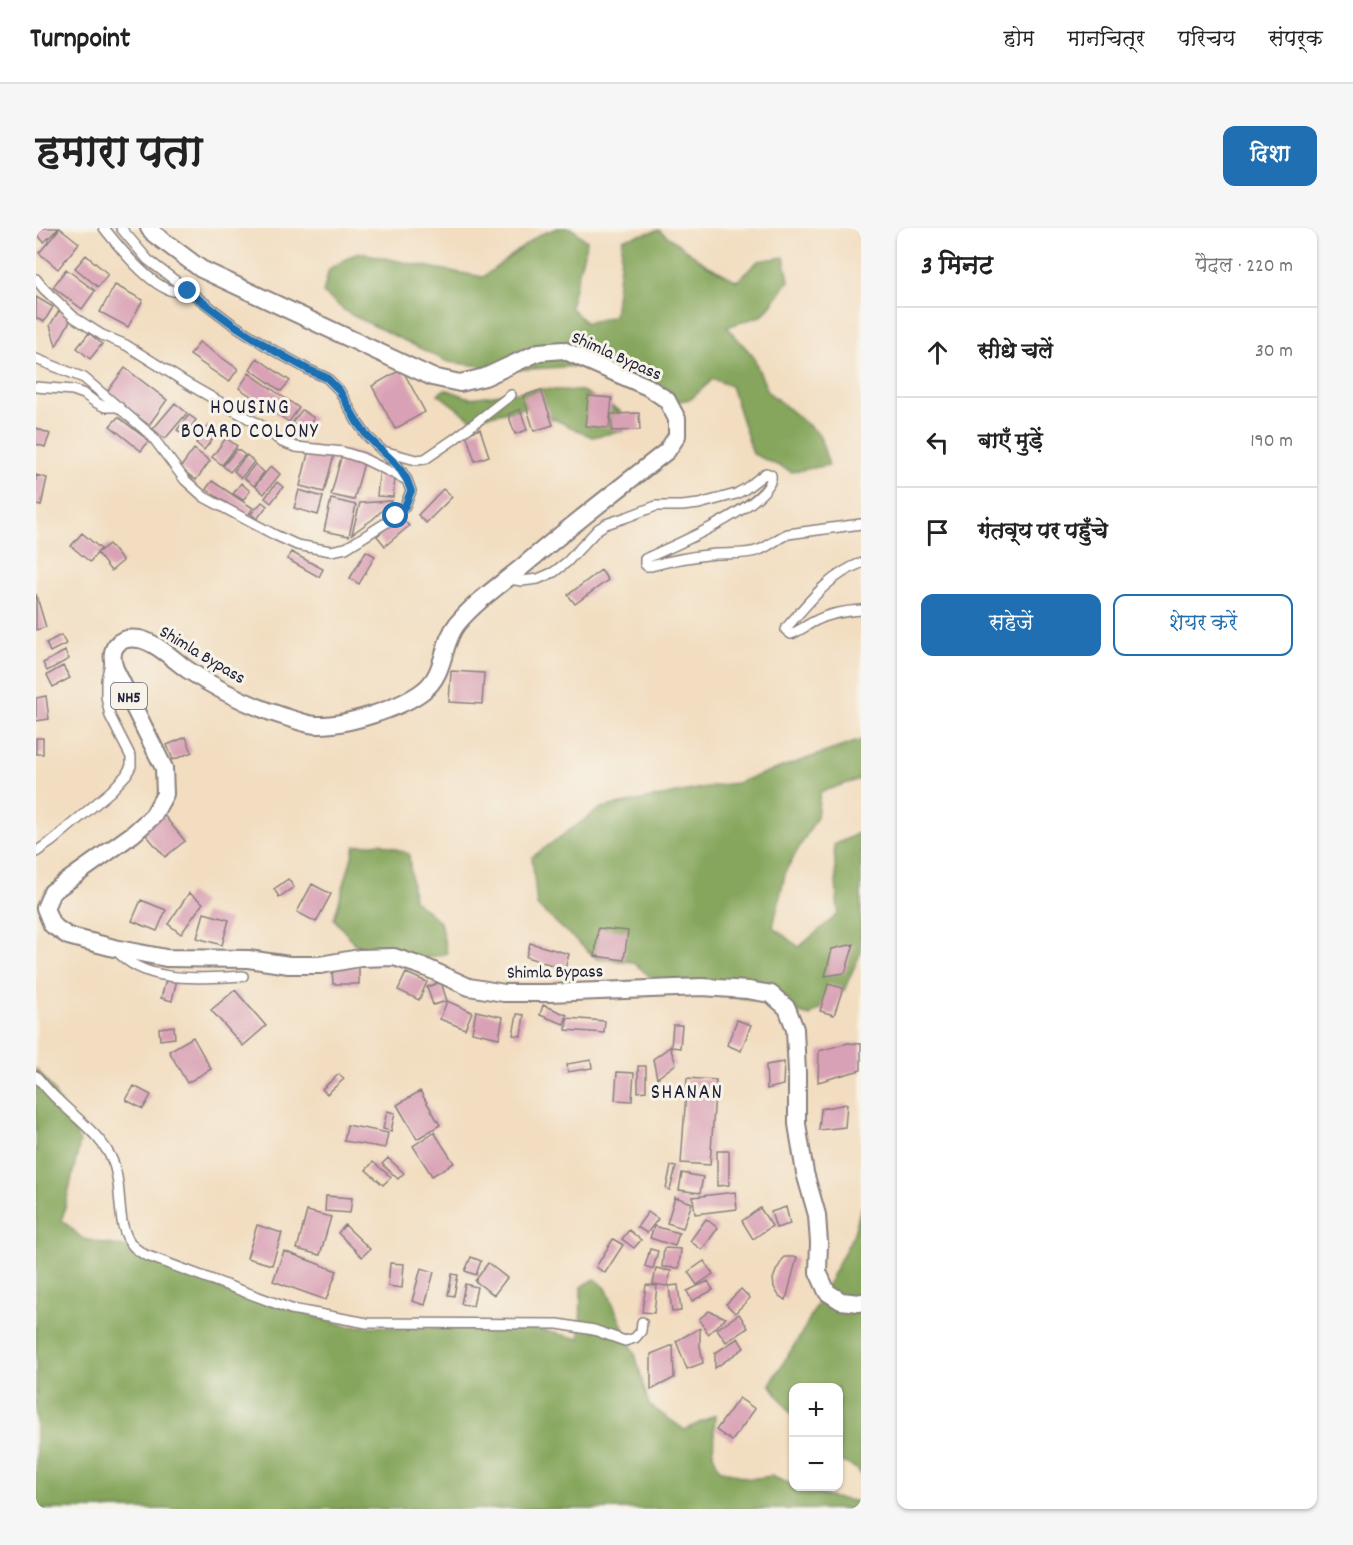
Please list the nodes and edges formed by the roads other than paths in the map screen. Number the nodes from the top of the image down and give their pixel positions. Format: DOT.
graph roads {
  1 [pos="104,228"];
  2 [pos="121,228"];
  3 [pos="149,228"];
  4 [pos="36,279"];
  5 [pos="188,291"];
  6 [pos="36,359"];
  7 [pos="36,387"];
  8 [pos="511,395"];
  9 [pos="119,407"];
  10 [pos="381,450"];
  11 [pos="407,480"];
  12 [pos="861,524"];
  13 [pos="861,563"];
  14 [pos="507,579"];
  15 [pos="861,610"];
  16 [pos="111,658"];
  17 [pos="36,852"];
  18 [pos="114,948"];
  19 [pos="243,976"];
  20 [pos="36,1076"];
  21 [pos="861,1302"];
  22 [pos="642,1322"];
  1 -- 5 [label="street"];
  2 -- 5 [label="street"];
  3 -- 14 [label="highway, Shimla Bypass / NH5"];
  4 -- 11 [label="street"];
  5 -- 10 [label="street"];
  6 -- 9 [label="street"];
  7 -- 9 [label="street"];
  8 -- 10 [label="street"];
  9 -- 11 [label="street"];
  10 -- 11 [label="street"];
  12 -- 14 [label="street"];
  13 -- 15 [label="street"];
  14 -- 16 [label="highway, Shimla Bypass / NH5"];
  16 -- 17 [label="street"];
  16 -- 18 [label="highway, Shimla Bypass / NH5"];
  18 -- 19 [label="street"];
  18 -- 21 [label="highway, Shimla Bypass / NH5"];
  20 -- 22 [label="street"];
}
